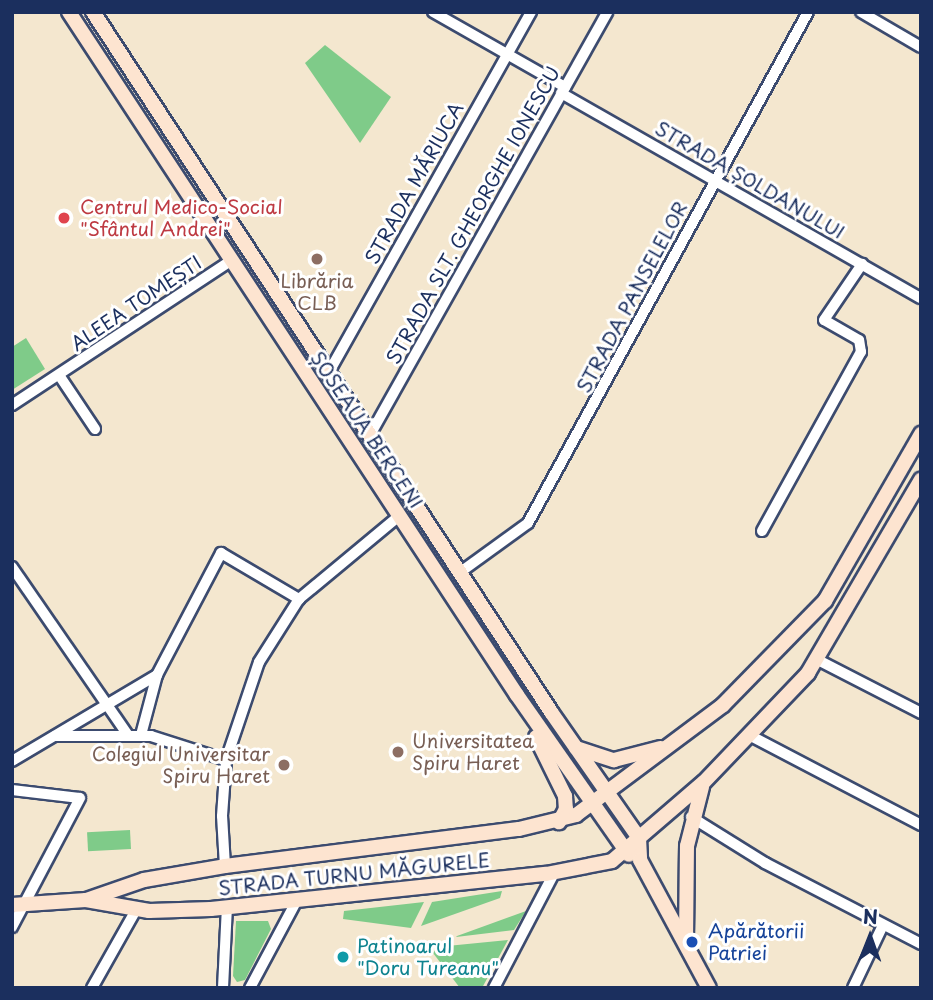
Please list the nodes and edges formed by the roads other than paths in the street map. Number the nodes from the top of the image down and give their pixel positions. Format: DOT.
graph roads {
  1 [pos="69,12"];
  2 [pos="93,12"];
  3 [pos="433,12"];
  4 [pos="531,12"];
  5 [pos="607,12"];
  6 [pos="808,12"];
  7 [pos="862,12"];
  8 [pos="921,47"];
  9 [pos="507,55"];
  10 [pos="563,90"];
  11 [pos="715,181"];
  12 [pos="232,260"];
  13 [pos="862,264"];
  14 [pos="921,298"];
  15 [pos="329,372"];
  16 [pos="59,375"];
  17 [pos="12,405"];
  18 [pos="95,429"];
  19 [pos="921,434"];
  20 [pos="370,435"];
  21 [pos="921,480"];
  22 [pos="400,515"];
  23 [pos="762,531"];
  24 [pos="12,568"];
  25 [pos="459,573"];
  26 [pos="444,583"];
  27 [pos="299,599"];
  28 [pos="818,660"];
  29 [pos="157,675"];
  30 [pos="104,706"];
  31 [pos="527,710"];
  32 [pos="921,713"];
  33 [pos="127,734"];
  34 [pos="141,735"];
  35 [pos="55,736"];
  36 [pos="751,736"];
  37 [pos="675,742"];
  38 [pos="573,746"];
  39 [pos="226,760"];
  40 [pos="12,761"];
  41 [pos="705,782"];
  42 [pos="12,790"];
  43 [pos="608,794"];
  44 [pos="591,806"];
  45 [pos="613,812"];
  46 [pos="691,817"];
  47 [pos="559,822"];
  48 [pos="921,825"];
  49 [pos="635,833"];
  50 [pos="623,852"];
  51 [pos="640,860"];
  52 [pos="225,866"];
  53 [pos="554,873"];
  54 [pos="86,900"];
  55 [pos="297,900"];
  56 [pos="18,905"];
  57 [pos="227,907"];
  58 [pos="136,910"];
  59 [pos="883,925"];
  60 [pos="12,927"];
  61 [pos="921,944"];
  62 [pos="686,945"];
  63 [pos="851,987"];
  64 [pos="92,988"];
  65 [pos="223,988"];
  66 [pos="250,988"];
  67 [pos="494,988"];
  68 [pos="709,988"];
  1 -- 12 [label="main road, ȘOSEAUA BERCENI"];
  2 -- 15 [label="main road, ȘOSEAUA BERCENI"];
  3 -- 9 [label="street, STRADA ȘOLDANULUI"];
  4 -- 9 [label="street, STRADA MĂRIUCA"];
  5 -- 10 [label="street, STRADA SLT. GHEORGHE IONESCU"];
  6 -- 11 [label="street, STRADA PANSELELOR"];
  7 -- 8 [label="street"];
  9 -- 10 [label="street, STRADA ȘOLDANULUI"];
  9 -- 15 [label="street, STRADA MĂRIUCA"];
  10 -- 11 [label="street, STRADA ȘOLDANULUI"];
  10 -- 20 [label="street, STRADA SLT. GHEORGHE IONESCU"];
  11 -- 13 [label="street, STRADA ȘOLDANULUI"];
  11 -- 25 [label="street, STRADA PANSELELOR"];
  12 -- 16 [label="street, ALEEA TOMEȘTI"];
  12 -- 22 [label="main road, ȘOSEAUA BERCENI"];
  13 -- 14 [label="street, STRADA ȘOLDANULUI"];
  13 -- 23 [label="street"];
  15 -- 20 [label="main road, ȘOSEAUA BERCENI"];
  16 -- 17 [label="street, ALEEA TOMEȘTI"];
  16 -- 18 [label="street, ALEEA TOMEȘTI"];
  19 -- 37 [label="main road, STRADA TURNU MĂGURELE"];
  20 -- 25 [label="main road, ȘOSEAUA BERCENI"];
  21 -- 28 [label="main road, STRADA TURNU MĂGURELE"];
  22 -- 26 [label="main road, ȘOSEAUA BERCENI"];
  22 -- 27 [label="street"];
  24 -- 30 [label="street"];
  25 -- 26 [label="main road"];
  25 -- 38 [label="main road, ȘOSEAUA BERCENI"];
  26 -- 31 [label="main road, ȘOSEAUA BERCENI"];
  27 -- 29 [label="street"];
  27 -- 39 [label="street"];
  28 -- 32 [label="street"];
  28 -- 36 [label="main road, STRADA TURNU MĂGURELE"];
  29 -- 30 [label="street"];
  29 -- 34 [label="street"];
  30 -- 33 [label="street"];
  30 -- 35 [label="street"];
  31 -- 44 [label="main road, ȘOSEAUA BERCENI"];
  31 -- 47 [label="main road"];
  33 -- 34 [label="street"];
  33 -- 35 [label="street"];
  34 -- 39 [label="street"];
  35 -- 40 [label="street"];
  36 -- 41 [label="main road, STRADA TURNU MĂGURELE"];
  36 -- 48 [label="street"];
  37 -- 38 [label="main road"];
  37 -- 43 [label="main road, STRADA TURNU MĂGURELE"];
  38 -- 43 [label="main road, ȘOSEAUA BERCENI"];
  39 -- 52 [label="street"];
  41 -- 46 [label="main road"];
  41 -- 49 [label="main road, STRADA TURNU MĂGURELE"];
  42 -- 56 [label="street"];
  43 -- 44 [label="main road, STRADA TURNU MĂGURELE"];
  43 -- 45 [label="main road"];
  43 -- 49 [label="main road, ȘOSEAUA BERCENI"];
  44 -- 45 [label="main road"];
  44 -- 47 [label="main road, STRADA TURNU MĂGURELE"];
  44 -- 50 [label="main road, ȘOSEAUA BERCENI"];
  45 -- 49 [label="main road"];
  45 -- 50 [label="main road"];
  46 -- 59 [label="street"];
  46 -- 62 [label="main road"];
  47 -- 52 [label="main road, STRADA TURNU MĂGURELE"];
  49 -- 50 [label="main road, STRADA TURNU MĂGURELE"];
  49 -- 51 [label="main road"];
  50 -- 51 [label="main road, ȘOSEAUA BERCENI"];
  50 -- 53 [label="main road, STRADA TURNU MĂGURELE"];
  51 -- 62 [label="main road"];
  52 -- 54 [label="main road, STRADA TURNU MĂGURELE"];
  53 -- 55 [label="main road, STRADA TURNU MĂGURELE"];
  53 -- 67 [label="street"];
  54 -- 56 [label="main road, STRADA TURNU MĂGURELE"];
  54 -- 58 [label="main road, STRADA TURNU MĂGURELE"];
  55 -- 57 [label="main road, STRADA TURNU MĂGURELE"];
  55 -- 66 [label="street"];
  56 -- 60 [label="street"];
  57 -- 58 [label="main road, STRADA TURNU MĂGURELE"];
  57 -- 65 [label="street"];
  58 -- 64 [label="street"];
  59 -- 61 [label="street"];
  59 -- 63 [label="street"];
  62 -- 68 [label="main road"];
}
